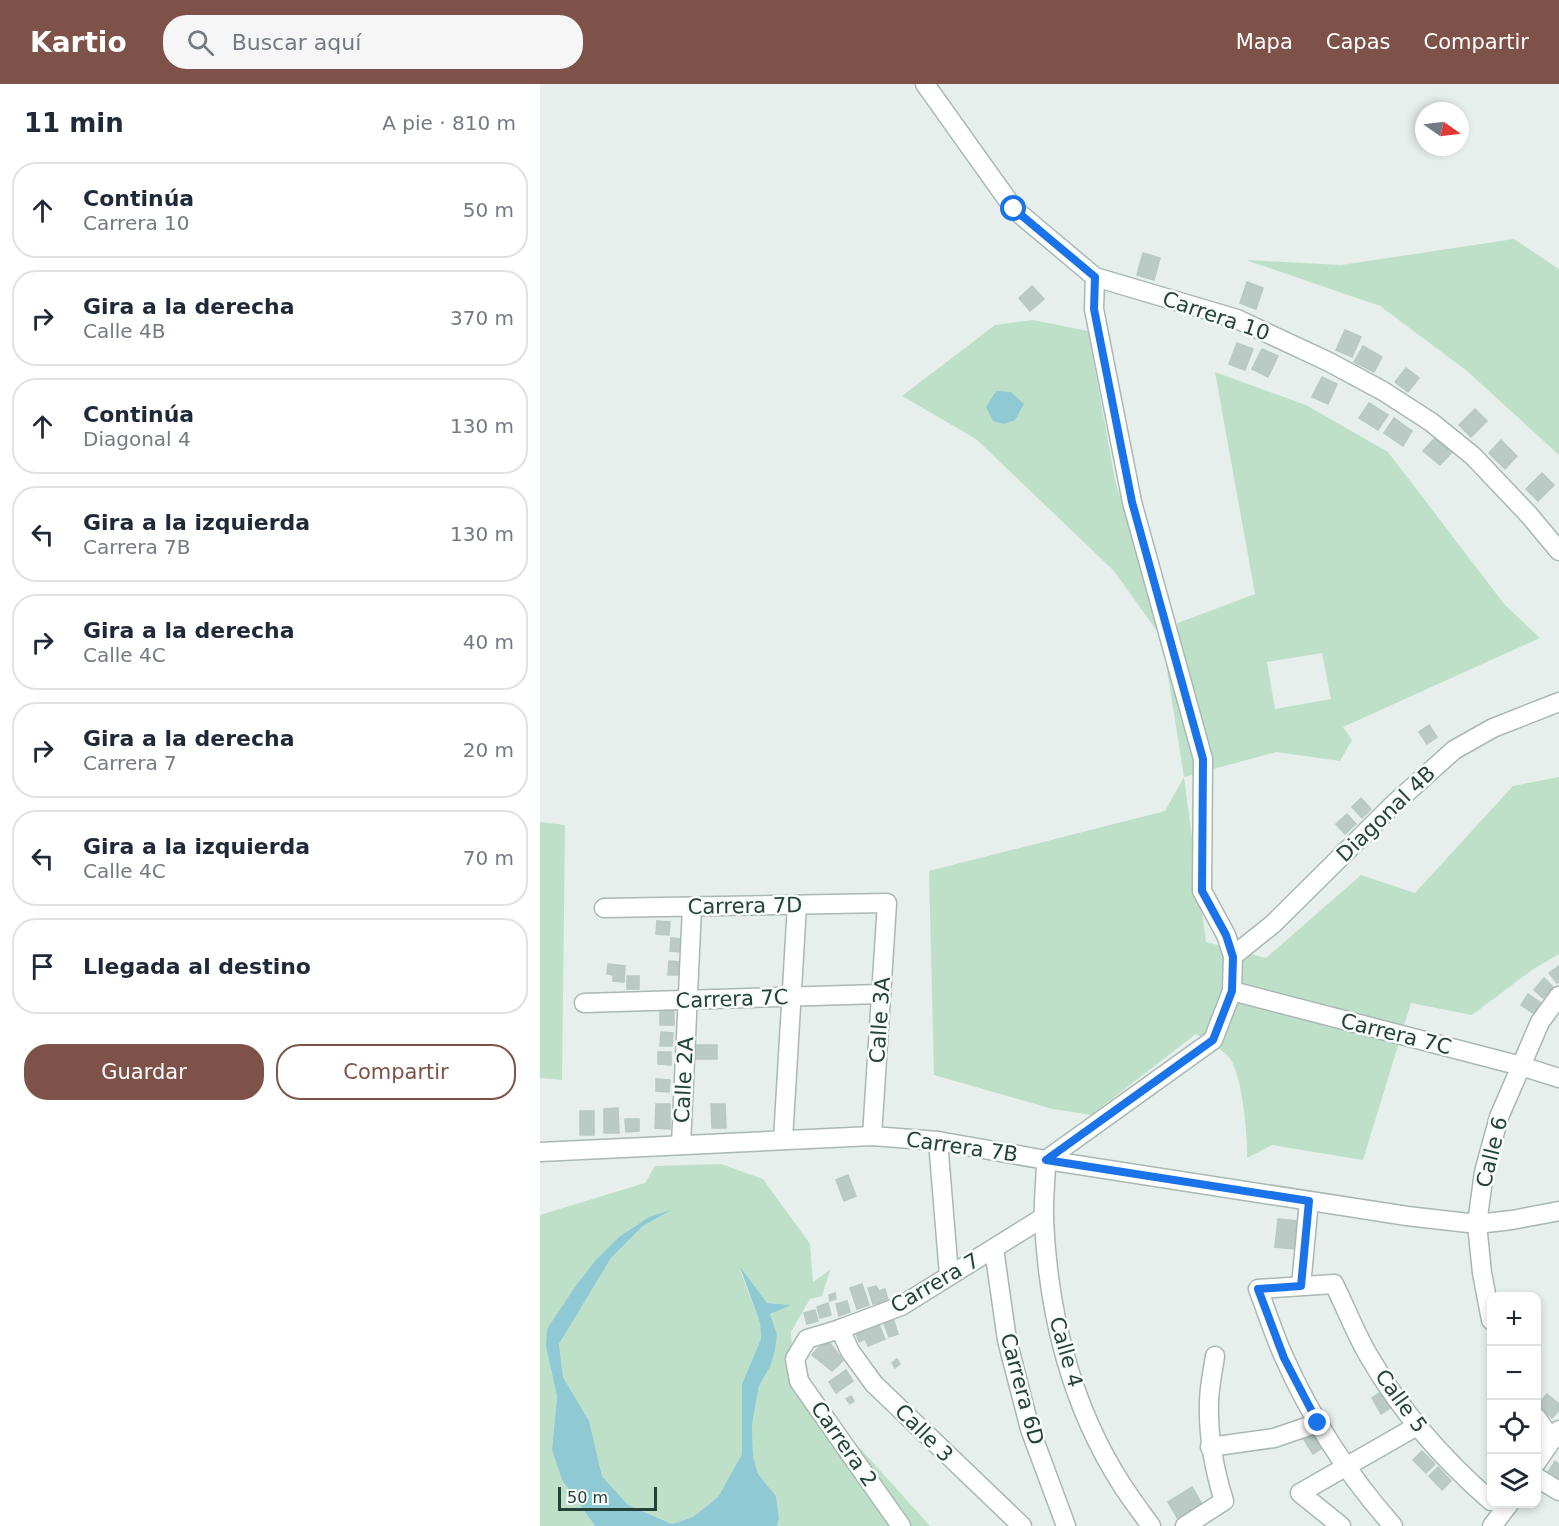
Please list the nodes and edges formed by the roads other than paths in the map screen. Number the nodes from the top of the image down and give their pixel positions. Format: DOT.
graph roads {
  1 [pos="925,84"];
  2 [pos="1095,277"];
  3 [pos="1559,552"];
  4 [pos="1559,702"];
  5 [pos="887,903"];
  6 [pos="797,905"];
  7 [pos="692,907"];
  8 [pos="604,908"];
  9 [pos="1233,957"];
  10 [pos="1232,991"];
  11 [pos="881,994"];
  12 [pos="1559,996"];
  13 [pos="792,997"];
  14 [pos="688,1000"];
  15 [pos="584,1003"];
  16 [pos="1521,1066"];
  17 [pos="1559,1078"];
  18 [pos="872,1136"];
  19 [pos="783,1140"];
  20 [pos="938,1141"];
  21 [pos="681,1145"];
  22 [pos="540,1152"];
  23 [pos="1046,1160"];
  24 [pos="1309,1201"];
  25 [pos="1559,1210"];
  26 [pos="1044,1217"];
  27 [pos="1477,1224"];
  28 [pos="994,1249"];
  29 [pos="949,1275"];
  30 [pos="1301,1286"];
  31 [pos="1487,1299"];
  32 [pos="840,1329"];
  33 [pos="1215,1356"];
  34 [pos="795,1359"];
  35 [pos="1541,1422"];
  36 [pos="1318,1423"];
  37 [pos="1417,1426"];
  38 [pos="1555,1435"];
  39 [pos="1210,1447"];
  40 [pos="1541,1456"];
  41 [pos="1346,1466"];
  42 [pos="1541,1480"];
  43 [pos="1559,1491"];
  44 [pos="1498,1509"];
  45 [pos="1390,1525"];
  46 [pos="901,1526"];
  47 [pos="1022,1526"];
  48 [pos="1066,1526"];
  49 [pos="1151,1526"];
  50 [pos="1185,1526"];
  51 [pos="1341,1526"];
  1 -- 2 [label="street, Carrera 10"];
  2 -- 3 [label="street, Carrera 10"];
  2 -- 9 [label="street"];
  4 -- 9 [label="street, Diagonal 4B"];
  5 -- 6 [label="street, Carrera 7D"];
  5 -- 11 [label="street, Calle 3A"];
  6 -- 7 [label="street, Carrera 7D"];
  6 -- 13 [label="street"];
  7 -- 8 [label="street, Carrera 7D"];
  7 -- 14 [label="street, Calle 2A"];
  9 -- 10 [label="street"];
  10 -- 16 [label="street, Carrera 7C"];
  10 -- 23 [label="street"];
  11 -- 13 [label="street, Carrera 7C"];
  11 -- 18 [label="street, Calle 3A"];
  12 -- 16 [label="street, Calle 6"];
  13 -- 14 [label="street, Carrera 7C"];
  13 -- 19 [label="street"];
  14 -- 15 [label="street, Carrera 7C"];
  14 -- 21 [label="street, Calle 2A"];
  16 -- 17 [label="street, Carrera 7C"];
  16 -- 27 [label="street, Calle 6"];
  18 -- 19 [label="street, Carrera 7B"];
  18 -- 20 [label="street, Carrera 7B"];
  19 -- 21 [label="street, Carrera 7B"];
  20 -- 23 [label="street, Carrera 7B"];
  20 -- 29 [label="street"];
  21 -- 22 [label="street, Carrera 7B"];
  23 -- 24 [label="street, Carrera 7B"];
  23 -- 26 [label="street, Calle 4"];
  24 -- 27 [label="street, Carrera 7B"];
  24 -- 30 [label="street"];
  25 -- 27 [label="street, Carrera 7B"];
  26 -- 28 [label="street, Carrera 7"];
  26 -- 49 [label="street, Calle 4"];
  27 -- 31 [label="street, Calle 6"];
  28 -- 29 [label="street, Carrera 7"];
  28 -- 48 [label="street, Carrera 6D"];
  29 -- 32 [label="street, Carrera 7"];
  30 -- 36 [label="street"];
  30 -- 37 [label="street, Calle 5"];
  32 -- 34 [label="street, Carrera 7"];
  32 -- 47 [label="street, Calle 3"];
  33 -- 39 [label="street"];
  34 -- 46 [label="street, Carrera 2"];
  35 -- 38 [label="street"];
  36 -- 39 [label="street"];
  36 -- 41 [label="street"];
  37 -- 41 [label="street"];
  37 -- 44 [label="street, Calle 5"];
  38 -- 40 [label="street"];
  39 -- 50 [label="street"];
  41 -- 45 [label="street"];
  41 -- 51 [label="street"];
  42 -- 43 [label="street"];
}
